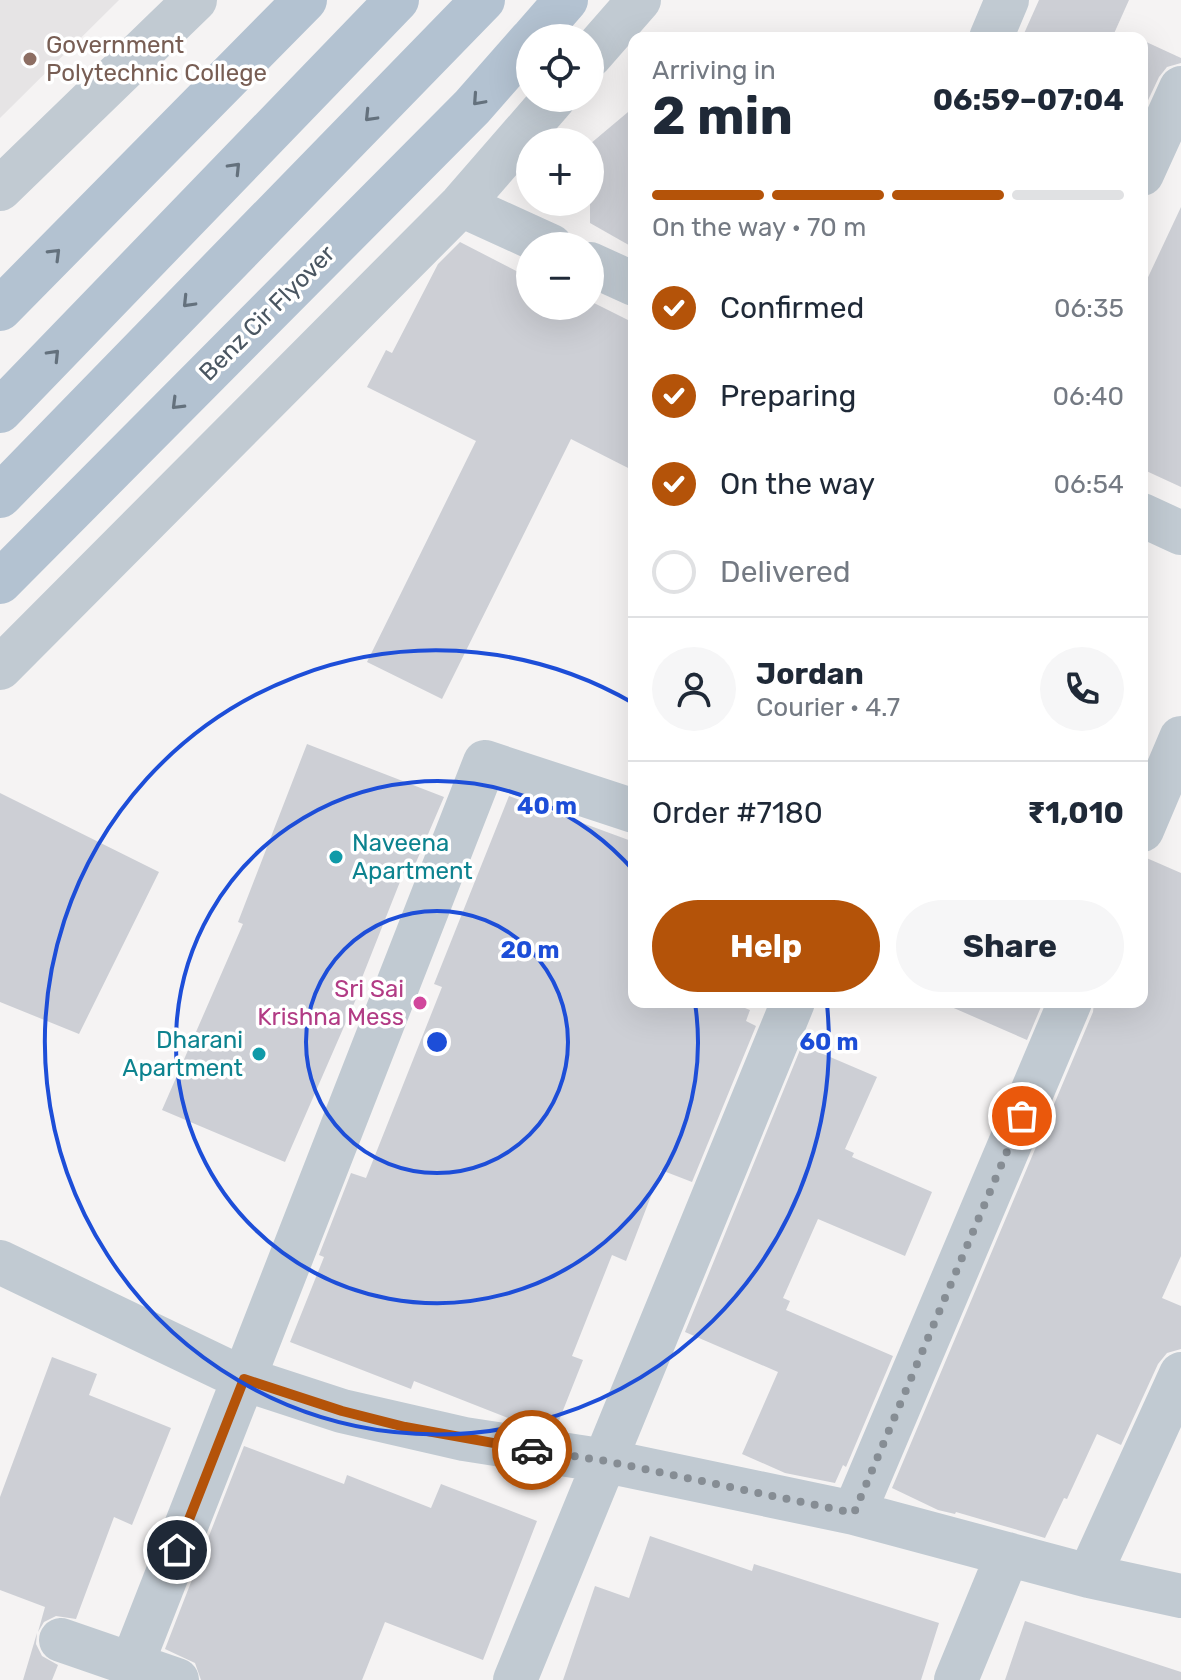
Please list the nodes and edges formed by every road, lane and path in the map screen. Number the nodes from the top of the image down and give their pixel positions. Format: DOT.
graph roads {
  1 [pos="195,0"];
  2 [pos="305,0"];
  3 [pos="397,0"];
  4 [pos="483,0"];
  5 [pos="566,0"];
  6 [pos="639,0"];
  7 [pos="1007,0"];
  8 [pos="545,24"];
  9 [pos="994,32"];
  10 [pos="604,40"];
  11 [pos="516,57"];
  12 [pos="1181,88"];
  13 [pos="542,112"];
  14 [pos="1148,161"];
  15 [pos="0,189"];
  16 [pos="461,205"];
  17 [pos="520,232"];
  18 [pos="604,270"];
  19 [pos="628,281"];
  20 [pos="0,309"];
  21 [pos="0,411"];
  22 [pos="0,496"];
  23 [pos="1148,518"];
  24 [pos="1181,533"];
  25 [pos="0,582"];
  26 [pos="0,668"];
  27 [pos="1181,738"];
  28 [pos="628,809"];
  29 [pos="1148,816"];
  30 [pos="791,1008"];
  31 [pos="1067,1008"];
  32 [pos="0,1262"];
  33 [pos="1181,1374"];
  34 [pos="244,1379"];
  35 [pos="606,1461"];
  36 [pos="854,1513"];
  37 [pos="1008,1554"];
  38 [pos="1089,1576"];
  39 [pos="1181,1596"];
  40 [pos="61,1640"];
  41 [pos="132,1664"];
  42 [pos="177,1680"];
  43 [pos="515,1680"];
  44 [pos="956,1680"];
  1 -- 15 [label="street"];
  20 -- 2 [label="main road, one-way"];
  21 -- 3 [label="main road, one-way"];
  4 -- 22 [label="main road, one-way"];
  5 -- 8 [label="main road, Benz Cir Flyover"];
  6 -- 10 [label="street"];
  7 -- 9 [label="street"];
  11 -- 25 [label="main road, Benz Cir Flyover, one-way"];
  12 -- 14 [label="street"];
  13 -- 16 [label="street"];
  16 -- 17 [label="street"];
  16 -- 26 [label="street"];
  18 -- 19 [label="street"];
  23 -- 24 [label="street"];
  27 -- 29 [label="street"];
  28 -- 34 [label="street"];
  30 -- 35 [label="street"];
  31 -- 36 [label="street"];
  32 -- 34 [label="street"];
  33 -- 38 [label="street"];
  34 -- 35 [label="street"];
  34 -- 41 [label="street"];
  35 -- 36 [label="street"];
  35 -- 43 [label="street"];
  36 -- 37 [label="street"];
  37 -- 38 [label="street"];
  37 -- 44 [label="street"];
  38 -- 39 [label="street"];
  40 -- 41 [label="street"];
  41 -- 42 [label="street"];
}
